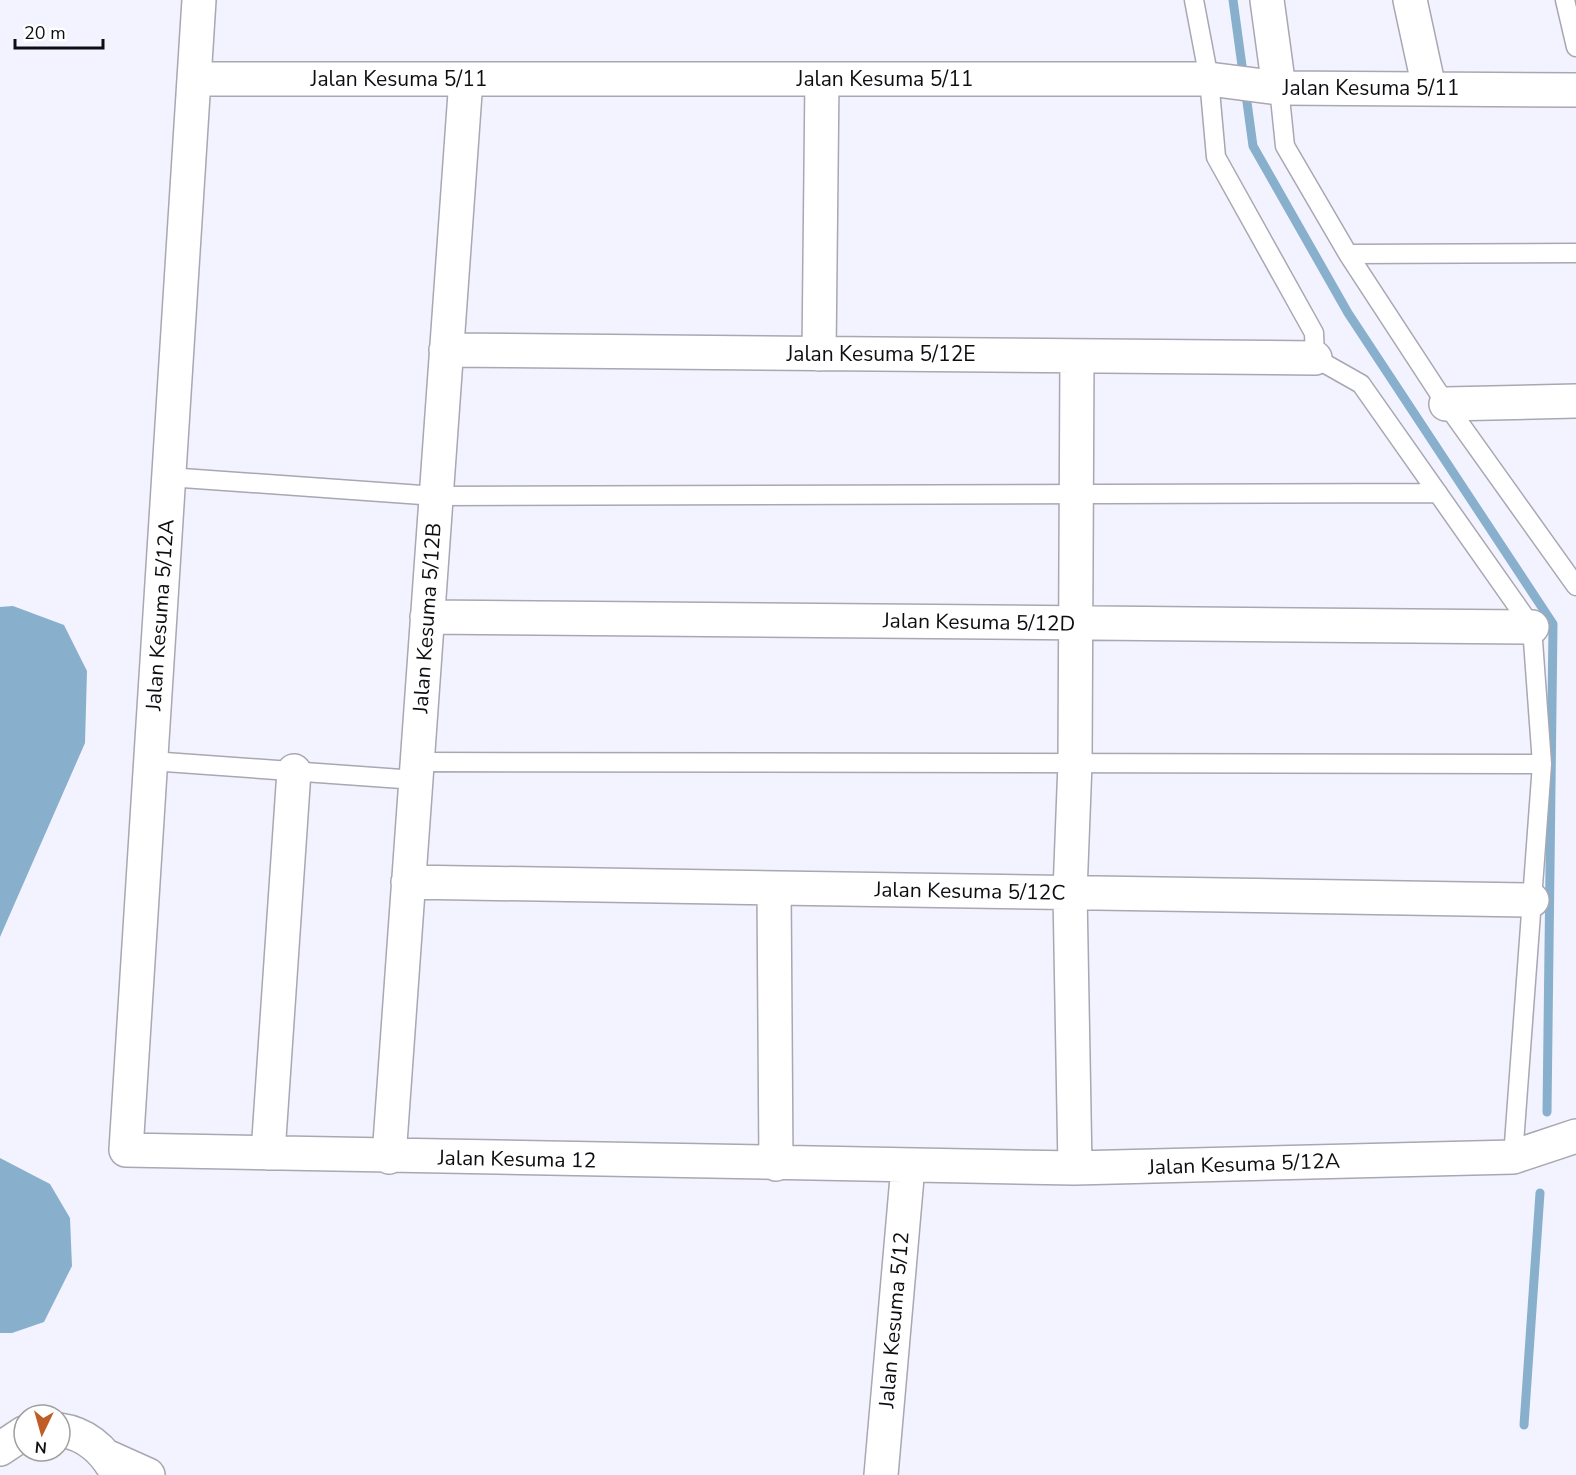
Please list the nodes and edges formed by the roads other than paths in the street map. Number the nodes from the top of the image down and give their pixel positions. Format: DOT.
graph roads {
  1 [pos="199,0"];
  2 [pos="1194,0"];
  3 [pos="1267,0"];
  4 [pos="1410,0"];
  5 [pos="1565,0"];
  6 [pos="1576,47"];
  7 [pos="466,79"];
  8 [pos="822,79"];
  9 [pos="194,80"];
  10 [pos="1244,84"];
  11 [pos="1429,88"];
  12 [pos="1576,90"];
  13 [pos="1576,253"];
  14 [pos="1348,254"];
  15 [pos="446,350"];
  16 [pos="819,354"];
  17 [pos="1077,356"];
  18 [pos="1315,358"];
  19 [pos="1576,401"];
  20 [pos="1446,404"];
  21 [pos="168,477"];
  22 [pos="1438,493"];
  23 [pos="1075,494"];
  24 [pos="436,496"];
  25 [pos="1576,586"];
  26 [pos="427,617"];
  27 [pos="1074,623"];
  28 [pos="1532,627"];
  29 [pos="151,761"];
  30 [pos="1075,763"];
  31 [pos="1542,764"];
  32 [pos="294,771"];
  33 [pos="416,771"];
  34 [pos="408,882"];
  35 [pos="774,888"];
  36 [pos="1070,892"];
  37 [pos="1533,900"];
  38 [pos="1576,1136"];
  39 [pos="126,1150"];
  40 [pos="268,1153"];
  41 [pos="389,1157"];
  42 [pos="1513,1157"];
  43 [pos="776,1164"];
  44 [pos="908,1166"];
  45 [pos="1075,1168"];
  46 [pos="72,1432"];
  47 [pos="113,1466"];
  48 [pos="148,1475"];
  49 [pos="881,1475"];
  1 -- 9 [label="street, Jalan Kesuma 5/12A"];
  2 -- 10 [label="lane"];
  3 -- 10 [label="street"];
  4 -- 11 [label="street"];
  5 -- 6 [label="lane"];
  7 -- 8 [label="street, Jalan Kesuma 5/11"];
  7 -- 9 [label="street, Jalan Kesuma 5/11"];
  7 -- 15 [label="street, Jalan Kesuma 5/12B"];
  8 -- 10 [label="street, Jalan Kesuma 5/11"];
  8 -- 16 [label="street"];
  9 -- 21 [label="street, Jalan Kesuma 5/12A"];
  10 -- 11 [label="street, Jalan Kesuma 5/11"];
  10 -- 14 [label="lane"];
  10 -- 18 [label="lane"];
  11 -- 12 [label="street, Jalan Kesuma 5/11"];
  13 -- 14 [label="lane"];
  14 -- 20 [label="lane"];
  15 -- 16 [label="street, Jalan Kesuma 5/12E"];
  15 -- 24 [label="street, Jalan Kesuma 5/12B"];
  16 -- 17 [label="street, Jalan Kesuma 5/12E"];
  17 -- 18 [label="street, Jalan Kesuma 5/12E"];
  17 -- 23 [label="street"];
  18 -- 22 [label="lane"];
  19 -- 20 [label="street"];
  20 -- 25 [label="lane"];
  21 -- 24 [label="lane"];
  21 -- 29 [label="street, Jalan Kesuma 5/12A"];
  22 -- 23 [label="lane"];
  22 -- 28 [label="lane"];
  23 -- 24 [label="lane"];
  23 -- 27 [label="street"];
  24 -- 26 [label="street, Jalan Kesuma 5/12B"];
  26 -- 27 [label="street, Jalan Kesuma 5/12D"];
  26 -- 33 [label="street, Jalan Kesuma 5/12B"];
  27 -- 28 [label="street, Jalan Kesuma 5/12D"];
  27 -- 30 [label="street"];
  28 -- 31 [label="lane"];
  29 -- 32 [label="lane"];
  29 -- 39 [label="street, Jalan Kesuma 5/12A"];
  30 -- 31 [label="lane"];
  30 -- 33 [label="lane"];
  30 -- 36 [label="street"];
  31 -- 37 [label="lane"];
  32 -- 33 [label="lane"];
  32 -- 40 [label="street"];
  33 -- 34 [label="street, Jalan Kesuma 5/12B"];
  34 -- 35 [label="street, Jalan Kesuma 5/12C"];
  34 -- 41 [label="street, Jalan Kesuma 5/12B"];
  35 -- 36 [label="street, Jalan Kesuma 5/12C"];
  35 -- 43 [label="street"];
  36 -- 37 [label="street, Jalan Kesuma 5/12C"];
  36 -- 45 [label="street"];
  37 -- 42 [label="lane"];
  38 -- 42 [label="street, Jalan Kesuma 5/12A"];
  39 -- 40 [label="street, Jalan Kesuma 12"];
  40 -- 41 [label="street, Jalan Kesuma 12"];
  41 -- 43 [label="street, Jalan Kesuma 12"];
  42 -- 45 [label="street, Jalan Kesuma 5/12A"];
  43 -- 44 [label="street, Jalan Kesuma 12"];
  44 -- 45 [label="street, Jalan Kesuma 5/12A"];
  44 -- 49 [label="street, Jalan Kesuma 5/12"];
  46 -- 47 [label="street"];
  47 -- 48 [label="street"];
}
